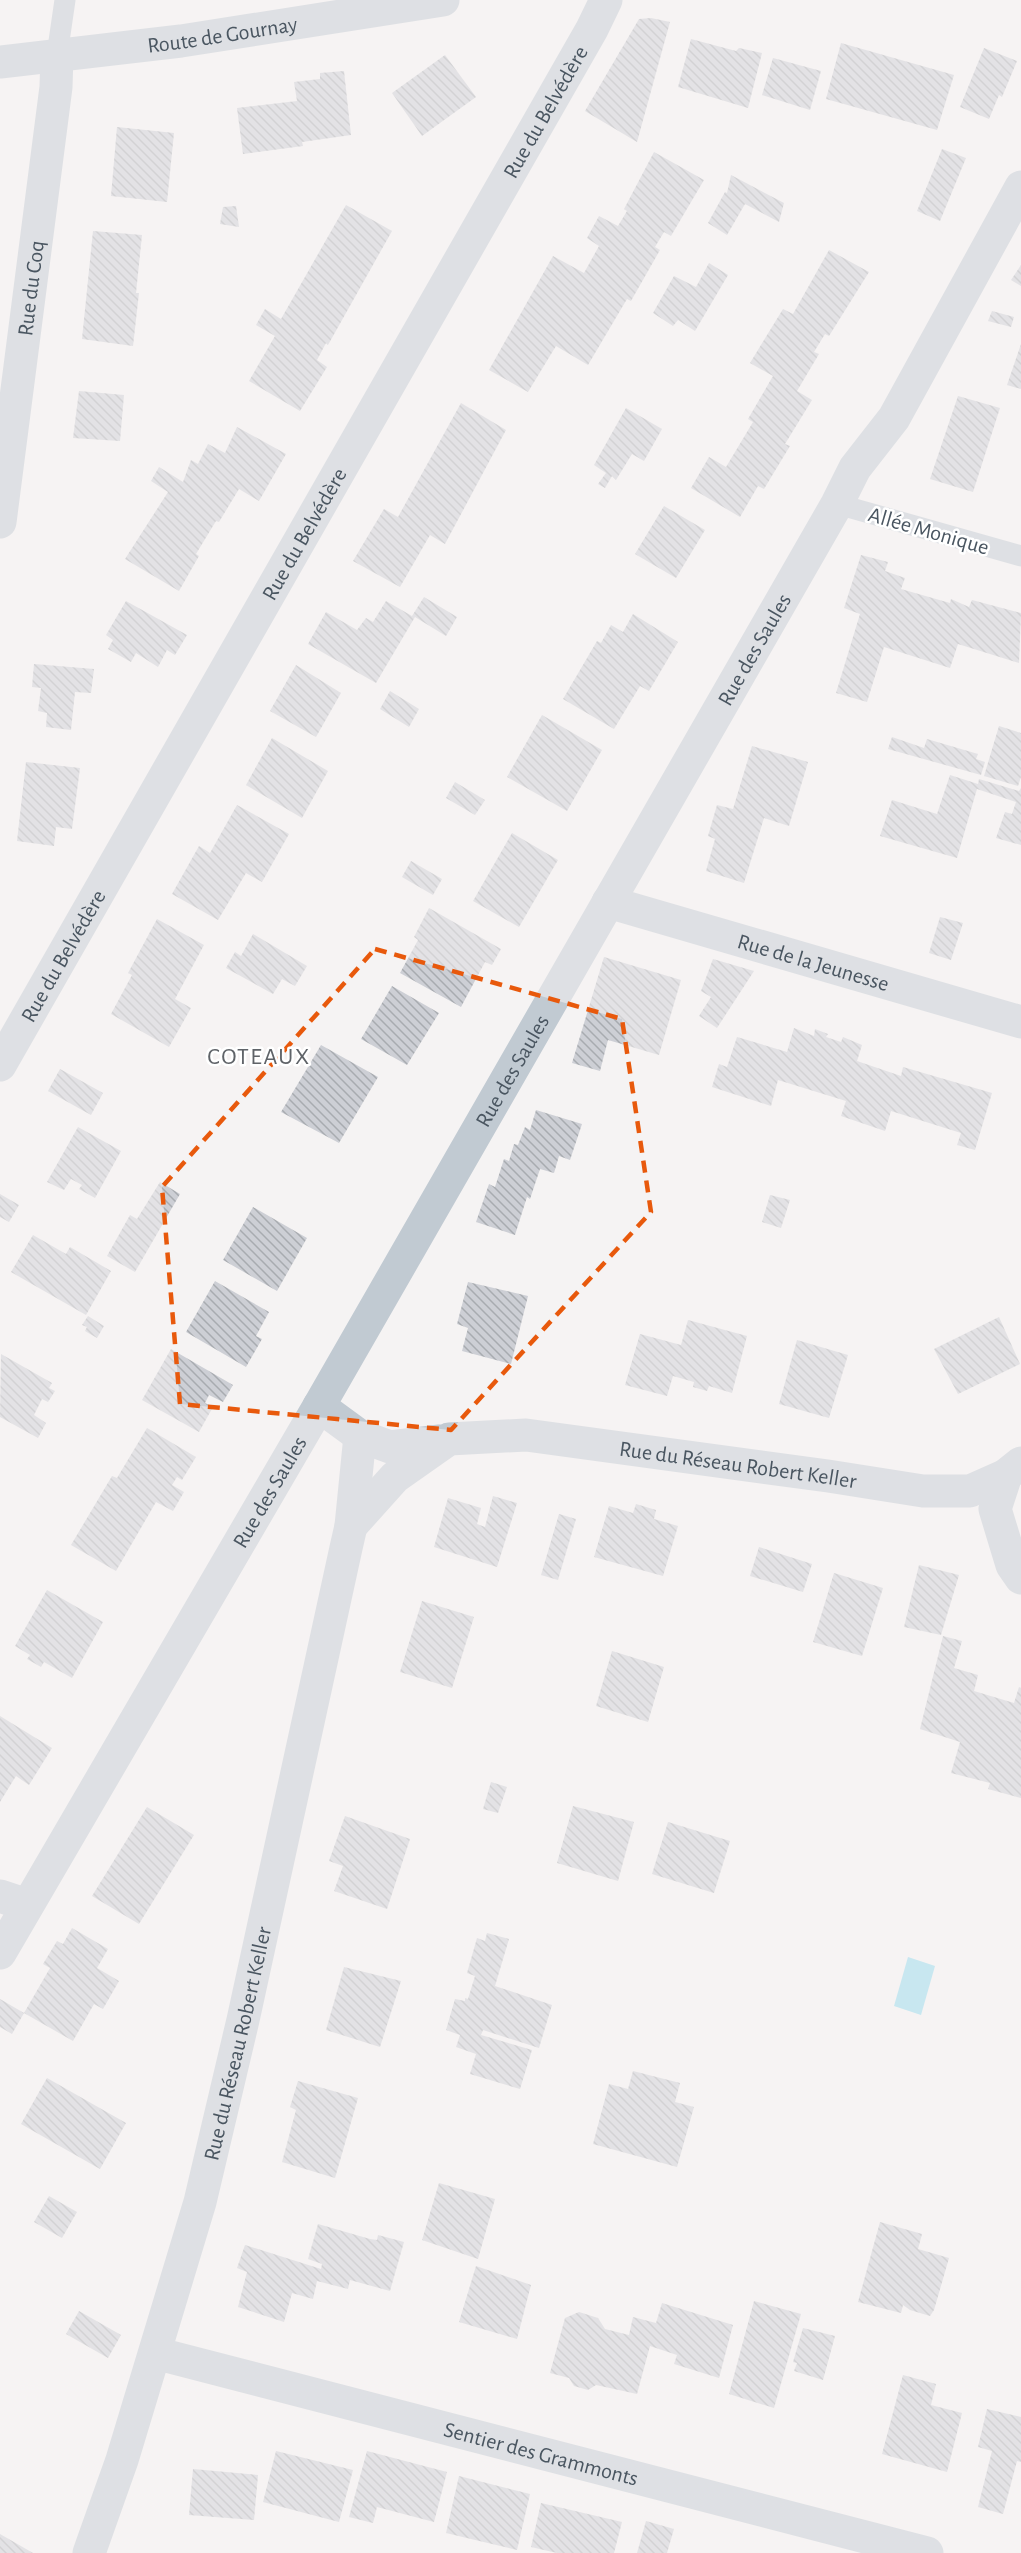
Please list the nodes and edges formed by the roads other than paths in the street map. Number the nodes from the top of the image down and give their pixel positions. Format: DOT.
graph roads {
  1 [pos="65,0"];
  2 [pos="443,0"];
  3 [pos="606,0"];
  4 [pos="57,55"];
  5 [pos="0,62"];
  6 [pos="1021,187"];
  7 [pos="837,504"];
  8 [pos="0,522"];
  9 [pos="1021,556"];
  10 [pos="608,902"];
  11 [pos="1021,1022"];
  12 [pos="0,1065"];
  13 [pos="318,1407"];
  14 [pos="360,1436"];
  15 [pos="449,1439"];
  16 [pos="1013,1469"];
  17 [pos="351,1526"];
  18 [pos="1021,1578"];
  19 [pos="14,1900"];
  20 [pos="0,1953"];
  21 [pos="155,2353"];
  22 [pos="90,2553"];
  23 [pos="927,2553"];
  1 -- 4 [label="lane"];
  2 -- 4 [label="street, Route de Gournay"];
  3 -- 12 [label="street, Rue du Belvédère"];
  4 -- 5 [label="street, Route de Gournay"];
  4 -- 8 [label="street, Rue du Coq"];
  6 -- 7 [label="street, Rue des Saules"];
  7 -- 9 [label="lane, Allée Monique"];
  7 -- 10 [label="street, Rue des Saules"];
  10 -- 11 [label="street, Rue de la Jeunesse"];
  10 -- 13 [label="street, Rue des Saules"];
  13 -- 14 [label="street, Rue du Réseau Robert Keller"];
  13 -- 19 [label="street, Rue des Saules"];
  14 -- 15 [label="street, Rue du Réseau Robert Keller"];
  14 -- 17 [label="street, Rue du Réseau Robert Keller"];
  15 -- 16 [label="street, Rue du Réseau Robert Keller"];
  15 -- 17 [label="street, Rue du Réseau Robert Keller"];
  16 -- 18 [label="street"];
  17 -- 21 [label="street, Rue du Réseau Robert Keller"];
  19 -- 20 [label="street, Rue des Saules"];
  21 -- 22 [label="street, Rue du Réseau Robert Keller"];
  21 -- 23 [label="street, Sentier des Grammonts"];
}
